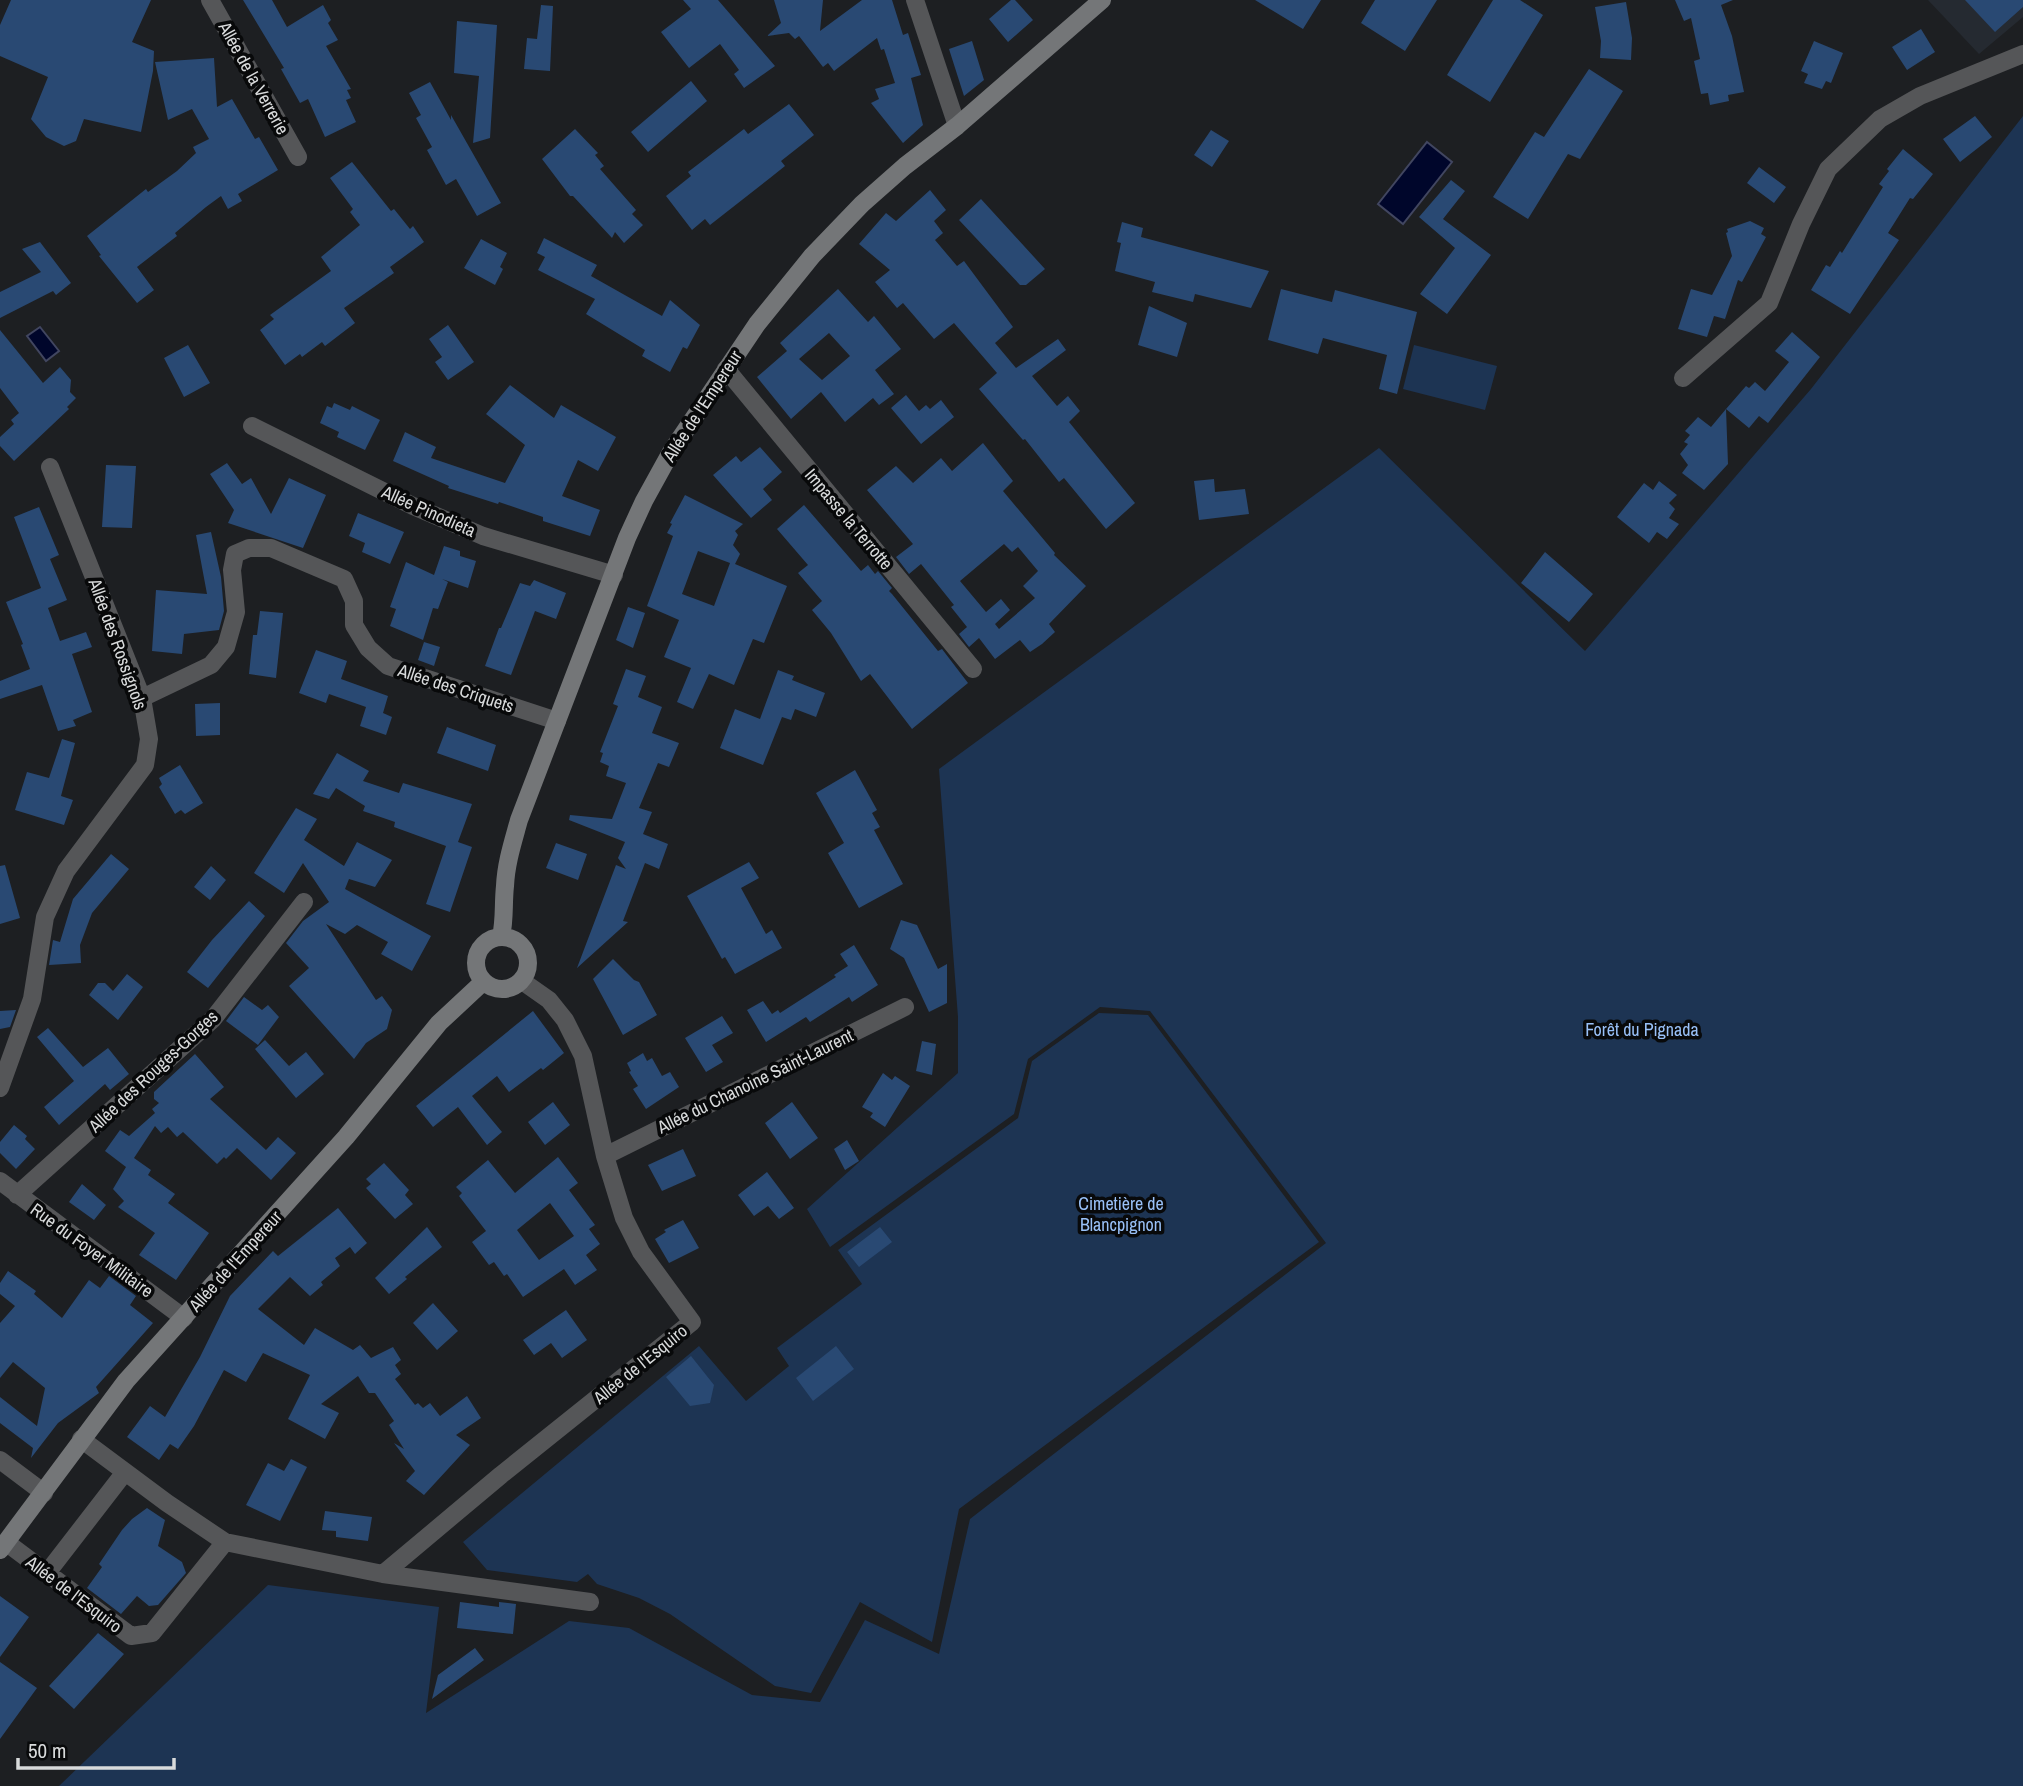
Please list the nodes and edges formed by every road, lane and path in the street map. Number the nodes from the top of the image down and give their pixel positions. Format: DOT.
graph roads {
  1 [pos="210,0"];
  2 [pos="915,0"];
  3 [pos="1102,0"];
  4 [pos="2023,54"];
  5 [pos="957,126"];
  6 [pos="298,157"];
  7 [pos="726,369"];
  8 [pos="1683,378"];
  9 [pos="252,426"];
  10 [pos="50,467"];
  11 [pos="614,575"];
  12 [pos="973,670"];
  13 [pos="142,698"];
  14 [pos="557,721"];
  15 [pos="304,902"];
  16 [pos="501,937"];
  17 [pos="522,981"];
  18 [pos="482,982"];
  19 [pos="905,1007"];
  20 [pos="8,1043"];
  21 [pos="0,1088"];
  22 [pos="605,1156"];
  23 [pos="0,1181"];
  24 [pos="17,1195"];
  25 [pos="184,1318"];
  26 [pos="81,1440"];
  27 [pos="0,1460"];
  28 [pos="125,1472"];
  29 [pos="44,1493"];
  30 [pos="225,1542"];
  31 [pos="3,1547"];
  32 [pos="47,1573"];
  33 [pos="383,1574"];
  34 [pos="590,1602"];
  1 -- 6 [label="street, Allée de la Verrerie"];
  2 -- 5 [label="street"];
  3 -- 5 [label="street, Allée de l'Empereur"];
  4 -- 8 [label="street"];
  5 -- 7 [label="street, Allée de l'Empereur"];
  7 -- 11 [label="street, Allée de l'Empereur"];
  7 -- 12 [label="street, Impasse la Terrotte"];
  9 -- 11 [label="street, Allée Pinodieta"];
  10 -- 13 [label="street, Allée des Rossignols"];
  11 -- 14 [label="street, Allée de l'Empereur"];
  13 -- 14 [label="street, Allée des Criquets"];
  13 -- 20 [label="street, Allée des Rossignols"];
  14 -- 16 [label="street, Allée de l'Empereur"];
  15 -- 24 [label="street, Allée des Rouges-Gorges"];
  16 -- 17 [label="street"];
  16 -- 18 [label="street"];
  17 -- 18 [label="street"];
  17 -- 22 [label="street, Allée de l'Esquiro"];
  18 -- 25 [label="street, Allée de l'Empereur"];
  19 -- 22 [label="street, Allée du Chanoine Saint-Laurent"];
  20 -- 21 [label="street"];
  22 -- 33 [label="street, Allée de l'Esquiro"];
  23 -- 24 [label="street, Rue du Foyer Militaire"];
  24 -- 25 [label="street, Rue du Foyer Militaire"];
  25 -- 26 [label="street, Allée de l'Empereur"];
  26 -- 28 [label="street"];
  26 -- 29 [label="street, Allée de l'Empereur"];
  27 -- 29 [label="street"];
  28 -- 30 [label="street"];
  28 -- 32 [label="street"];
  29 -- 31 [label="street, Allée de l'Empereur"];
  30 -- 32 [label="street, Allée de l'Esquiro"];
  30 -- 33 [label="street"];
  31 -- 32 [label="street, Allée de l'Esquiro"];
  33 -- 34 [label="street"];
}
